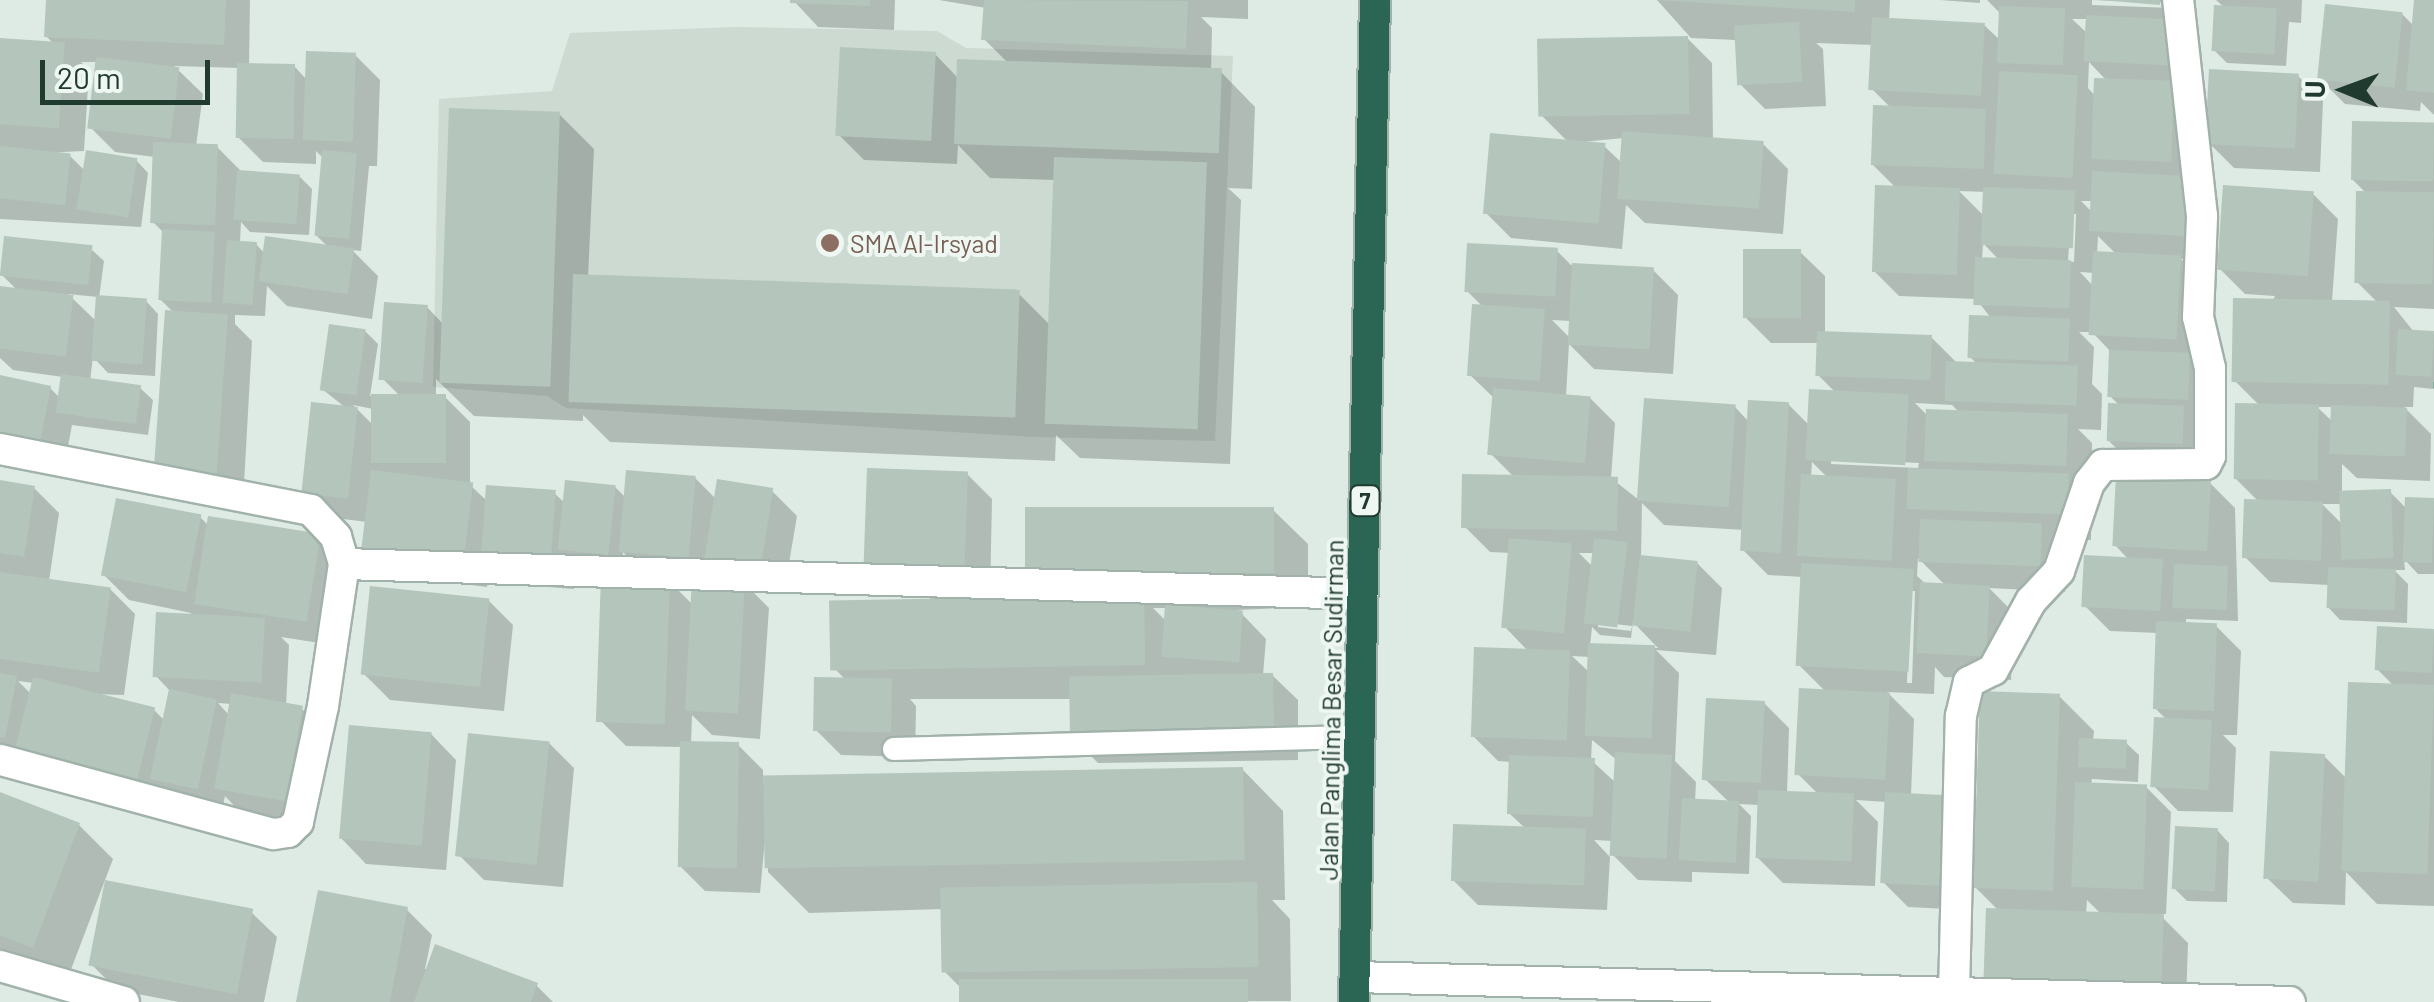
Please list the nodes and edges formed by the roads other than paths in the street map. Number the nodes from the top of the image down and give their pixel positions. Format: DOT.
graph roads {
  1 [pos="1375,0"];
  2 [pos="2178,0"];
  3 [pos="0,449"];
  4 [pos="344,564"];
  5 [pos="1363,594"];
  6 [pos="1360,737"];
  7 [pos="894,748"];
  8 [pos="0,760"];
  9 [pos="0,966"];
  10 [pos="1354,990"];
  11 [pos="1954,994"];
  12 [pos="124,1002"];
  13 [pos="2290,1002"];
  1 -- 5 [label="highway, Jalan Panglima Besar Sudirman / 7"];
  2 -- 11 [label="street"];
  3 -- 4 [label="street"];
  4 -- 5 [label="street"];
  4 -- 8 [label="street"];
  5 -- 6 [label="highway, Jalan Panglima Besar Sudirman / 7"];
  6 -- 7 [label="lane"];
  6 -- 10 [label="highway, Jalan Panglima Besar Sudirman / 7"];
  9 -- 12 [label="street"];
  10 -- 11 [label="street"];
  11 -- 13 [label="street"];
}
